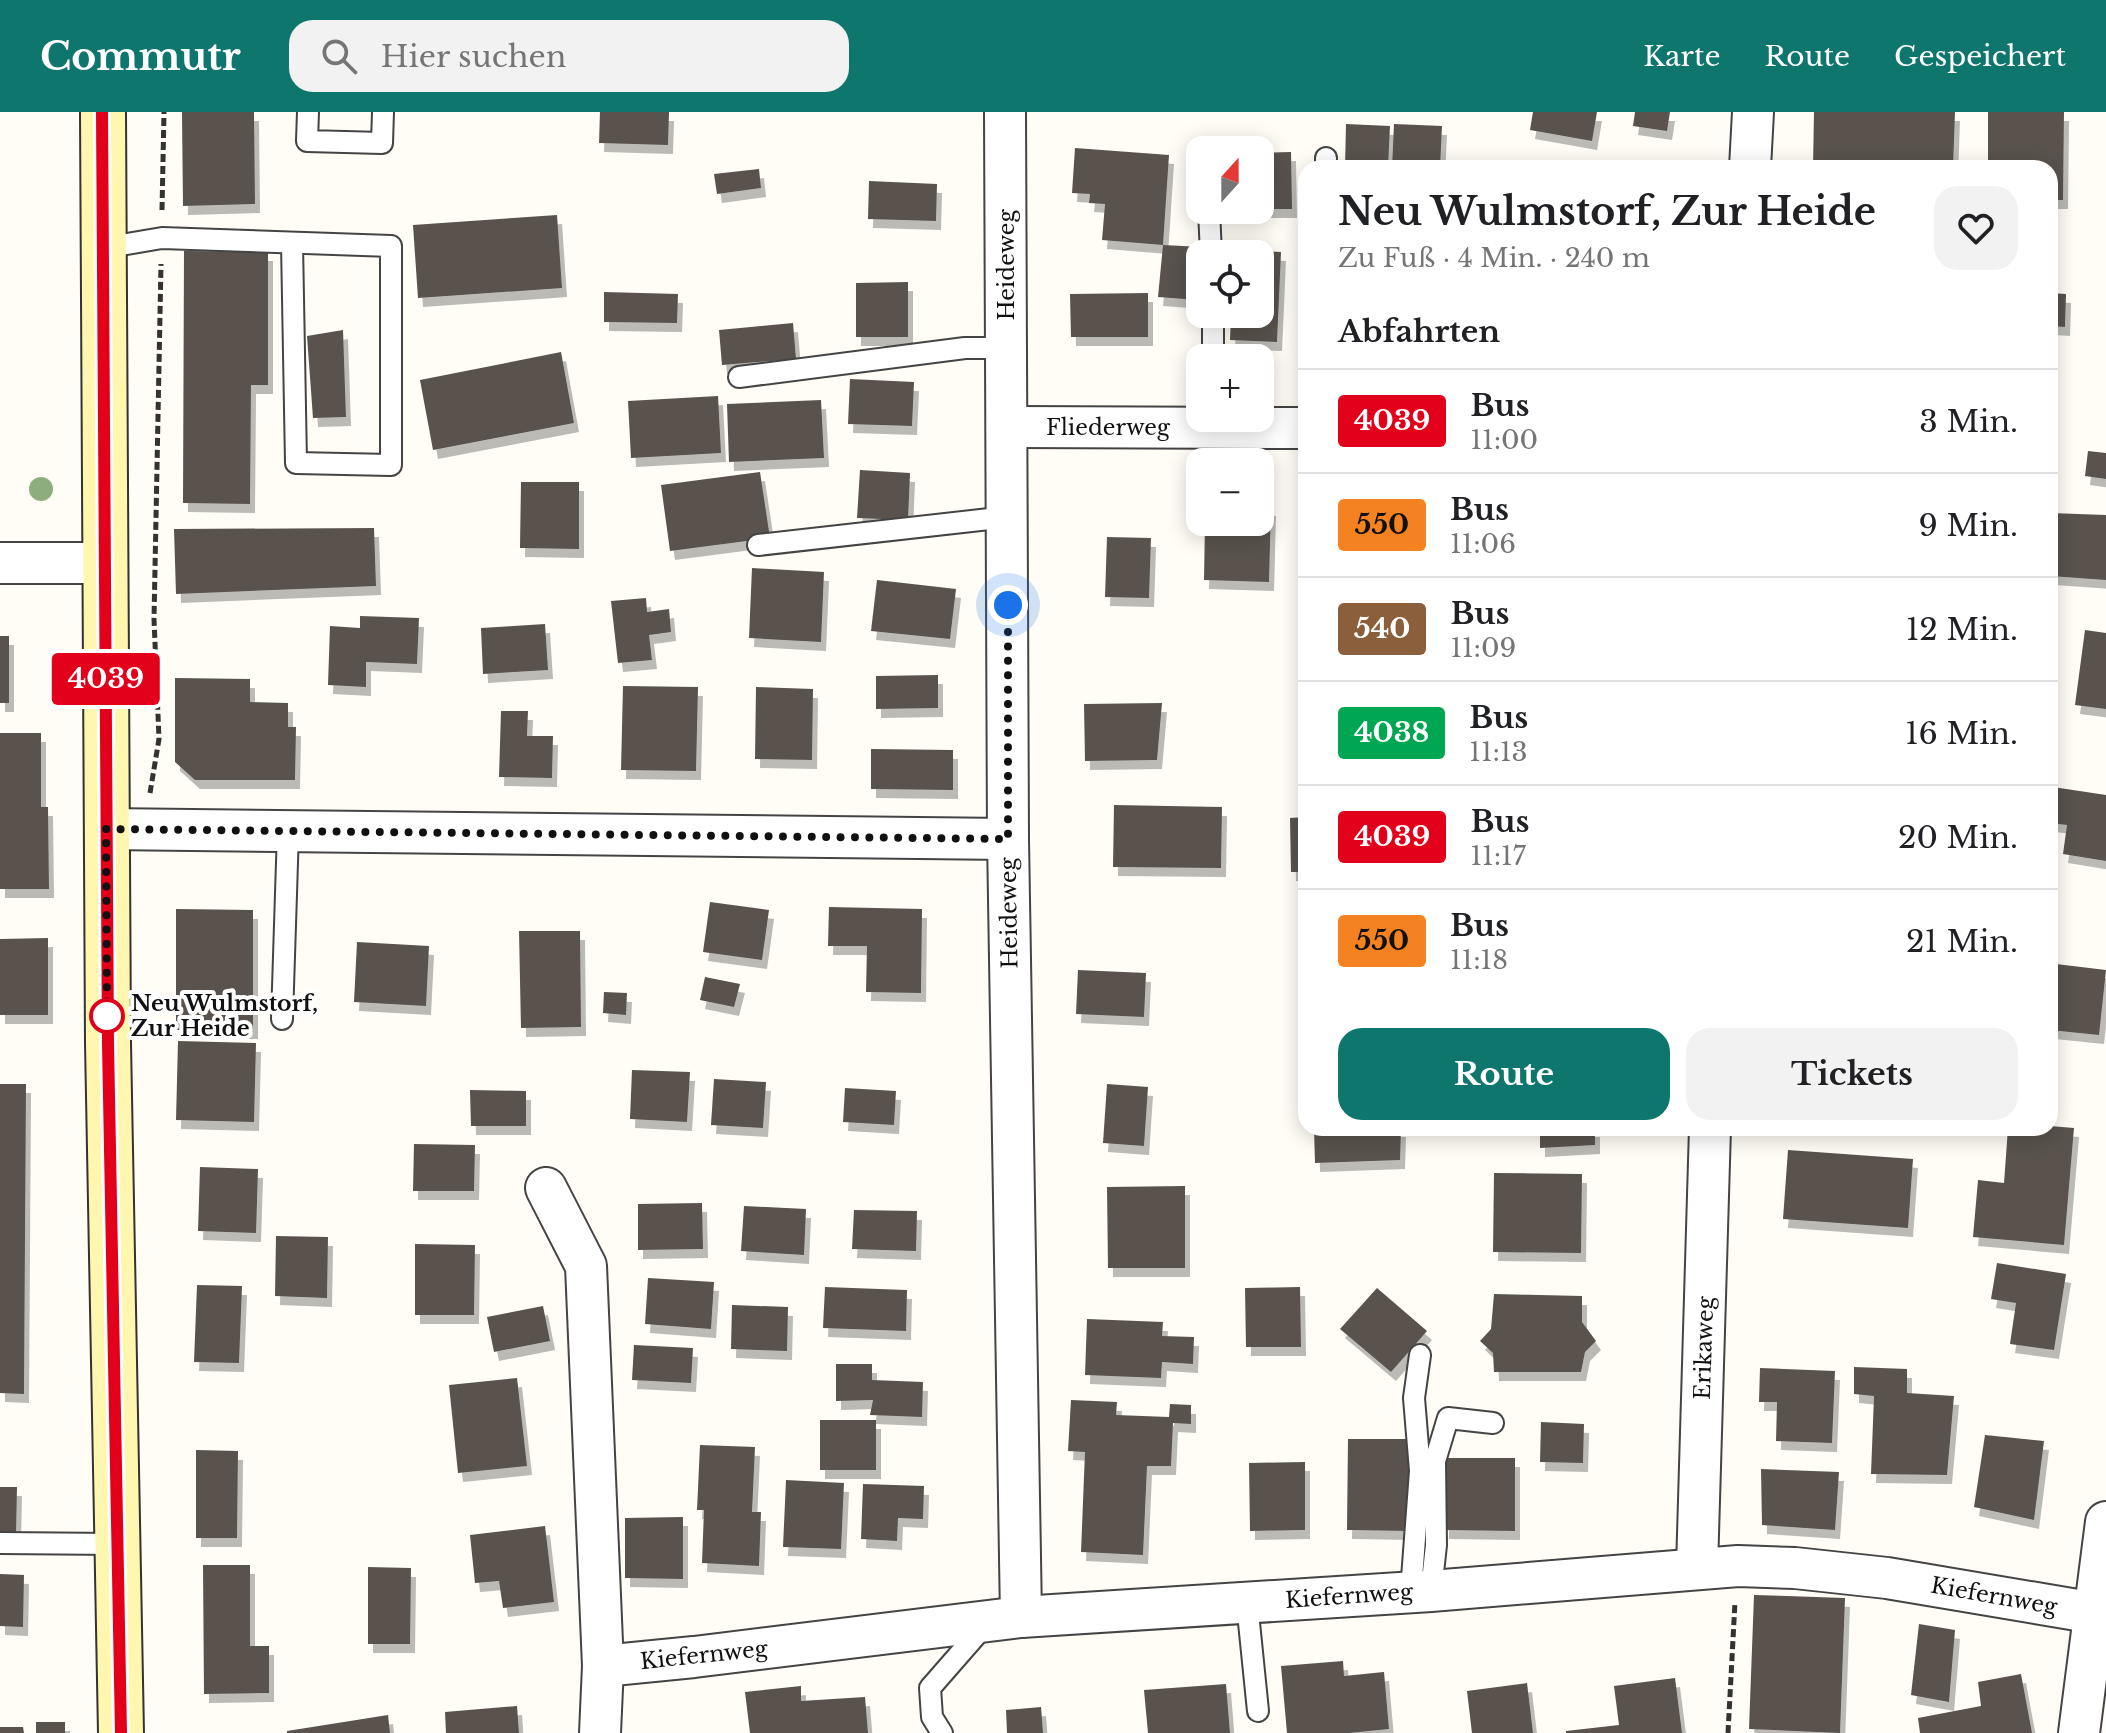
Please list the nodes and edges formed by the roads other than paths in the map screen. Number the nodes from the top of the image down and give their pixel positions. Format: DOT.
graph roads {
  1 [pos="103,112"];
  2 [pos="308,112"];
  3 [pos="383,112"];
  4 [pos="1005,112"];
  5 [pos="1753,112"];
  6 [pos="1750,160"];
  7 [pos="292,243"];
  8 [pos="103,248"];
  9 [pos="1006,348"];
  10 [pos="739,377"];
  11 [pos="1186,424"];
  12 [pos="1274,426"];
  13 [pos="1007,427"];
  14 [pos="1298,428"];
  15 [pos="1007,517"];
  16 [pos="758,545"];
  17 [pos="0,563"];
  18 [pos="105,563"];
  19 [pos="106,829"];
  20 [pos="288,831"];
  21 [pos="1008,839"];
  22 [pos="282,1019"];
  23 [pos="1710,1136"];
  24 [pos="546,1188"];
  25 [pos="1420,1355"];
  26 [pos="1493,1423"];
  27 [pos="2106,1522"];
  28 [pos="0,1543"];
  29 [pos="116,1544"];
  30 [pos="1697,1568"];
  31 [pos="1421,1592"];
  32 [pos="1247,1603"];
  33 [pos="2095,1613"];
  34 [pos="1004,1619"];
  35 [pos="603,1666"];
  36 [pos="1258,1711"];
  37 [pos="121,1733"];
  38 [pos="600,1733"];
  39 [pos="942,1733"];
  40 [pos="2079,1733"];
  1 -- 8 [label="street"];
  2 -- 3 [label="lane"];
  4 -- 9 [label="street, Heideweg"];
  5 -- 6 [label="street"];
  7 -- 7 [label="lane"];
  7 -- 8 [label="lane"];
  8 -- 18 [label="street"];
  9 -- 10 [label="lane"];
  9 -- 13 [label="street, Heideweg"];
  11 -- 13 [label="street, Fliederweg"];
  12 -- 14 [label="street, Fliederweg"];
  13 -- 15 [label="street, Heideweg"];
  15 -- 16 [label="lane"];
  15 -- 21 [label="street, Heideweg"];
  17 -- 18 [label="street"];
  18 -- 19 [label="street"];
  19 -- 20 [label="street"];
  19 -- 29 [label="street"];
  20 -- 21 [label="street"];
  20 -- 22 [label="lane"];
  21 -- 34 [label="street, Heideweg"];
  23 -- 30 [label="street, Erikaweg"];
  24 -- 35 [label="street"];
  25 -- 31 [label="lane"];
  26 -- 31 [label="lane"];
  27 -- 33 [label="street"];
  28 -- 29 [label="lane"];
  29 -- 37 [label="street"];
  30 -- 31 [label="street, Kiefernweg"];
  30 -- 33 [label="street, Kiefernweg"];
  31 -- 32 [label="street, Kiefernweg"];
  32 -- 34 [label="street, Kiefernweg"];
  32 -- 36 [label="lane"];
  33 -- 40 [label="street"];
  34 -- 35 [label="street, Kiefernweg"];
  34 -- 39 [label="lane"];
  35 -- 38 [label="street"];
}
